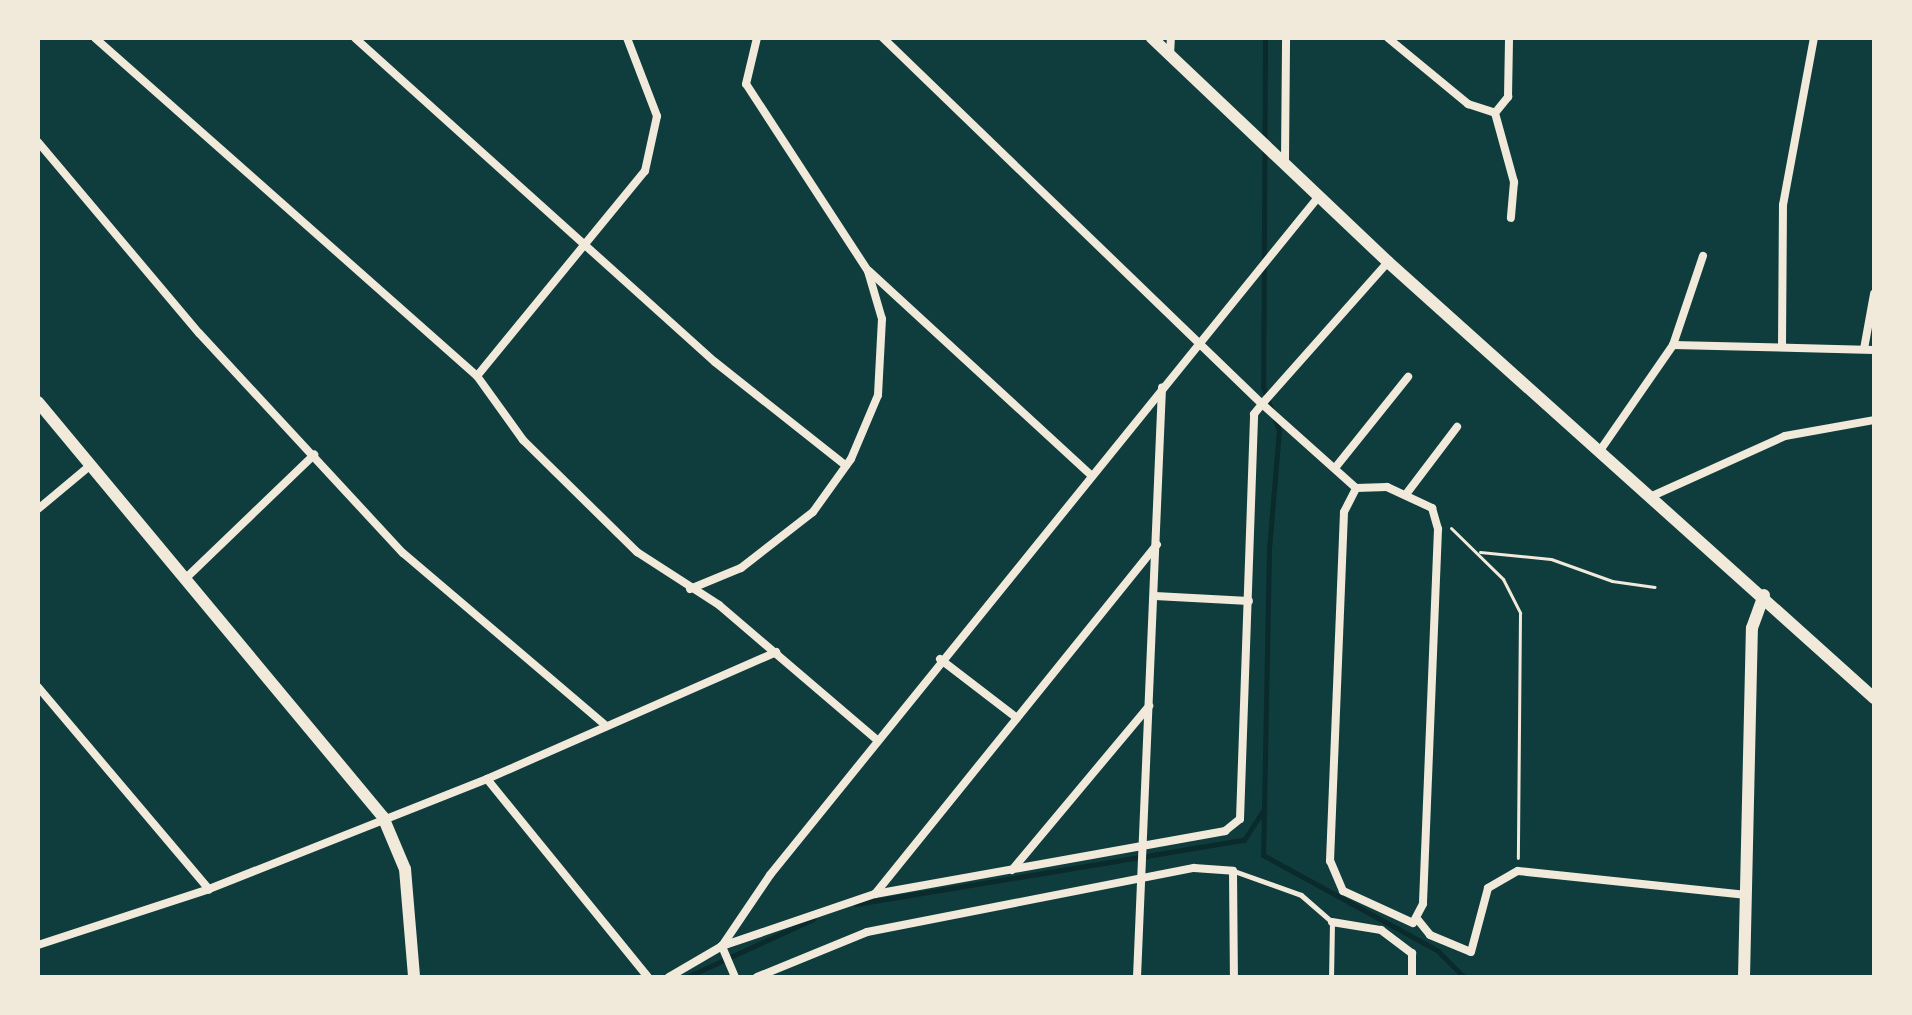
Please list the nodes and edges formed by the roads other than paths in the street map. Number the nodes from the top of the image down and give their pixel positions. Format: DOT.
graph roads {
  1 [pos="95,38"];
  2 [pos="355,38"];
  3 [pos="627,38"];
  4 [pos="757,38"];
  5 [pos="883,38"];
  6 [pos="1152,38"];
  7 [pos="1171,38"];
  8 [pos="1286,38"];
  9 [pos="1388,38"];
  10 [pos="1509,38"];
  11 [pos="1814,38"];
  12 [pos="1170,55"];
  13 [pos="1495,113"];
  14 [pos="38,142"];
  15 [pos="1285,160"];
  16 [pos="1319,196"];
  17 [pos="1511,218"];
  18 [pos="589,242"];
  19 [pos="1703,256"];
  20 [pos="1388,262"];
  21 [pos="868,271"];
  22 [pos="1874,294"];
  23 [pos="1201,341"];
  24 [pos="1673,345"];
  25 [pos="1782,346"];
  26 [pos="1869,349"];
  27 [pos="477,376"];
  28 [pos="1408,377"];
  29 [pos="1162,388"];
  30 [pos="38,402"];
  31 [pos="1266,402"];
  32 [pos="1874,420"];
  33 [pos="1457,427"];
  34 [pos="1599,452"];
  35 [pos="314,455"];
  36 [pos="92,464"];
  37 [pos="846,466"];
  38 [pos="1335,468"];
  39 [pos="1089,473"];
  40 [pos="1356,488"];
  41 [pos="1407,493"];
  42 [pos="1650,497"];
  43 [pos="38,509"];
  44 [pos="1157,543"];
  45 [pos="186,578"];
  46 [pos="690,589"];
  47 [pos="1764,595"];
  48 [pos="1155,596"];
  49 [pos="1249,601"];
  50 [pos="776,652"];
  51 [pos="940,659"];
  52 [pos="38,687"];
  53 [pos="1874,698"];
  54 [pos="1150,705"];
  55 [pos="1017,718"];
  56 [pos="606,726"];
  57 [pos="876,739"];
  58 [pos="487,779"];
  59 [pos="383,817"];
  60 [pos="1140,844"];
  61 [pos="1012,870"];
  62 [pos="1233,871"];
  63 [pos="1140,877"];
  64 [pos="209,889"];
  65 [pos="875,894"];
  66 [pos="1747,895"];
  67 [pos="1418,920"];
  68 [pos="1332,922"];
  69 [pos="38,945"];
  70 [pos="723,950"];
  71 [pos="414,977"];
  72 [pos="648,977"];
  73 [pos="669,977"];
  74 [pos="735,977"];
  75 [pos="757,977"];
  76 [pos="1137,977"];
  77 [pos="1234,977"];
  78 [pos="1331,977"];
  79 [pos="1412,977"];
  80 [pos="1744,977"];
  1 -- 27 [label="street"];
  2 -- 18 [label="street"];
  3 -- 18 [label="street"];
  4 -- 21 [label="street"];
  5 -- 23 [label="street"];
  6 -- 12 [label="street"];
  7 -- 12 [label="street"];
  8 -- 15 [label="street"];
  9 -- 13 [label="street"];
  10 -- 13 [label="street"];
  11 -- 25 [label="street"];
  12 -- 15 [label="street"];
  13 -- 17 [label="street"];
  14 -- 35 [label="street"];
  15 -- 16 [label="street"];
  16 -- 20 [label="street"];
  16 -- 23 [label="street"];
  18 -- 27 [label="street"];
  18 -- 37 [label="street"];
  19 -- 24 [label="street"];
  20 -- 31 [label="street"];
  20 -- 34 [label="street"];
  21 -- 37 [label="street"];
  21 -- 39 [label="street"];
  22 -- 26 [label="street"];
  23 -- 29 [label="street"];
  23 -- 31 [label="street"];
  24 -- 25 [label="street"];
  24 -- 34 [label="street"];
  25 -- 26 [label="street"];
  27 -- 46 [label="street"];
  28 -- 38 [label="street"];
  29 -- 39 [label="street"];
  29 -- 44 [label="street"];
  30 -- 36 [label="street"];
  31 -- 38 [label="street"];
  31 -- 49 [label="street"];
  32 -- 42 [label="street"];
  33 -- 41 [label="street"];
  34 -- 42 [label="street"];
  35 -- 45 [label="street"];
  35 -- 56 [label="street"];
  36 -- 43 [label="street"];
  36 -- 45 [label="street"];
  37 -- 46 [label="street"];
  38 -- 40 [label="street"];
  39 -- 51 [label="street"];
  40 -- 41 [label="street"];
  40 -- 67 [label="street"];
  41 -- 67 [label="street"];
  42 -- 47 [label="street"];
  44 -- 48 [label="street"];
  44 -- 55 [label="street"];
  45 -- 59 [label="street"];
  46 -- 50 [label="street"];
  47 -- 53 [label="street"];
  47 -- 66 [label="street"];
  48 -- 49 [label="street"];
  48 -- 54 [label="street"];
  49 -- 60 [label="street"];
  50 -- 56 [label="street"];
  50 -- 57 [label="street"];
  51 -- 55 [label="street"];
  51 -- 57 [label="street"];
  52 -- 64 [label="street"];
  54 -- 60 [label="street"];
  54 -- 61 [label="street"];
  55 -- 65 [label="street"];
  56 -- 58 [label="street"];
  57 -- 70 [label="street"];
  58 -- 59 [label="street"];
  58 -- 72 [label="street"];
  59 -- 64 [label="street"];
  59 -- 71 [label="street"];
  60 -- 61 [label="street"];
  60 -- 63 [label="street"];
  61 -- 65 [label="street"];
  62 -- 63 [label="street"];
  62 -- 68 [label="lane"];
  62 -- 77 [label="street"];
  63 -- 75 [label="street"];
  63 -- 76 [label="street"];
  64 -- 69 [label="street"];
  65 -- 70 [label="street"];
  66 -- 67 [label="street"];
  66 -- 80 [label="street"];
  68 -- 78 [label="lane"];
  68 -- 79 [label="street"];
  70 -- 73 [label="street"];
  70 -- 74 [label="street"];
}
